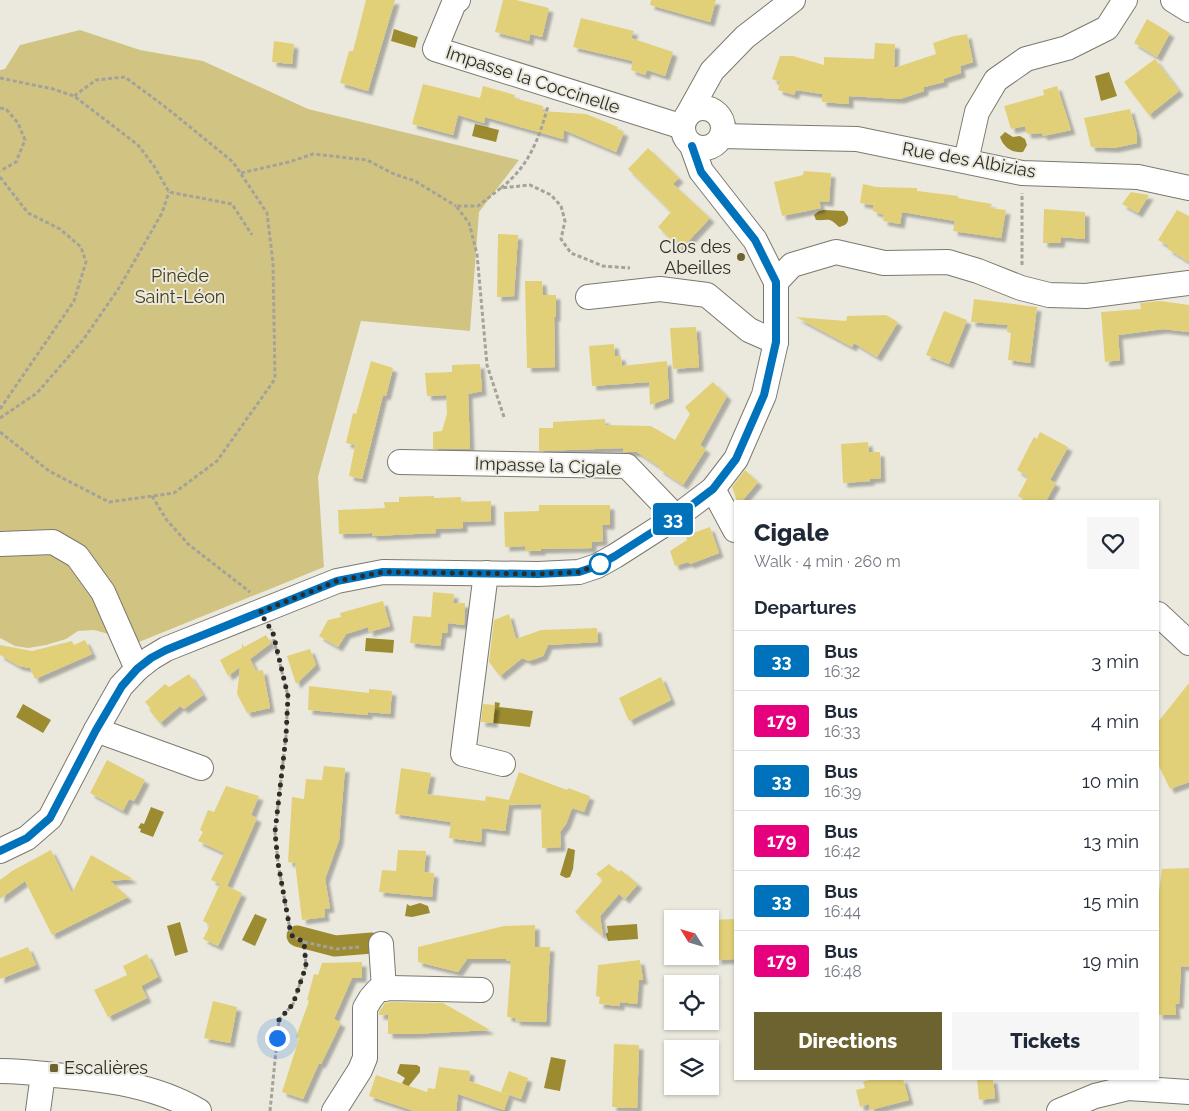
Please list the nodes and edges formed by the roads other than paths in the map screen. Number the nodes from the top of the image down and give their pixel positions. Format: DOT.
graph roads {
  1 [pos="458,0"];
  2 [pos="793,0"];
  3 [pos="1126,0"];
  4 [pos="1172,0"];
  5 [pos="1189,10"];
  6 [pos="712,71"];
  7 [pos="711,110"];
  8 [pos="698,132"];
  9 [pos="749,137"];
  10 [pos="966,161"];
  11 [pos="1189,188"];
  12 [pos="776,282"];
  13 [pos="1189,283"];
  14 [pos="588,297"];
  15 [pos="776,342"];
  16 [pos="400,462"];
  17 [pos="713,489"];
  18 [pos="676,517"];
  19 [pos="734,528"];
  20 [pos="0,544"];
  21 [pos="486,573"];
  22 [pos="1159,615"];
  23 [pos="1189,642"];
  24 [pos="137,669"];
  25 [pos="96,730"];
  26 [pos="503,764"];
  27 [pos="201,768"];
  28 [pos="0,851"];
  29 [pos="381,944"];
  30 [pos="384,989"];
  31 [pos="481,990"];
  32 [pos="0,1071"];
  33 [pos="43,1074"];
  34 [pos="1128,1083"];
  35 [pos="1189,1092"];
  36 [pos="169,1104"];
  37 [pos="38,1111"];
  38 [pos="199,1111"];
  39 [pos="334,1111"];
  40 [pos="1059,1111"];
  1 -- 8 [label="street, Impasse la Coccinelle"];
  2 -- 6 [label="street"];
  3 -- 10 [label="street"];
  4 -- 5 [label="street"];
  6 -- 7 [label="street"];
  6 -- 8 [label="street"];
  7 -- 8 [label="street"];
  7 -- 9 [label="street"];
  8 -- 9 [label="street, Rue des Albizias"];
  8 -- 12 [label="street"];
  9 -- 10 [label="street, Rue des Albizias"];
  10 -- 11 [label="street, Rue des Albizias"];
  12 -- 13 [label="street"];
  12 -- 15 [label="street"];
  14 -- 15 [label="street"];
  15 -- 17 [label="street"];
  16 -- 18 [label="street, Impasse la Cigale"];
  17 -- 18 [label="street"];
  17 -- 19 [label="street"];
  18 -- 21 [label="street"];
  20 -- 24 [label="street"];
  21 -- 24 [label="street"];
  21 -- 26 [label="street"];
  22 -- 23 [label="street"];
  24 -- 25 [label="street"];
  25 -- 27 [label="street"];
  25 -- 28 [label="street"];
  29 -- 30 [label="street"];
  30 -- 31 [label="street"];
  30 -- 39 [label="street"];
  32 -- 33 [label="street"];
  33 -- 36 [label="street"];
  33 -- 37 [label="street"];
  34 -- 35 [label="street"];
  34 -- 40 [label="street"];
  36 -- 38 [label="street"];
}
